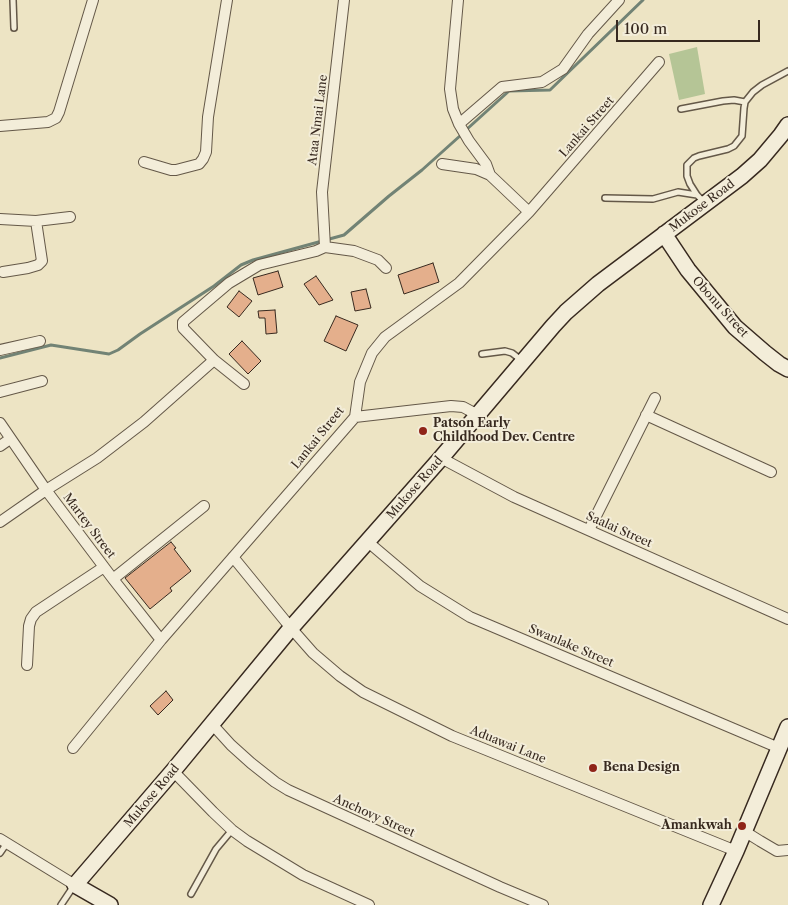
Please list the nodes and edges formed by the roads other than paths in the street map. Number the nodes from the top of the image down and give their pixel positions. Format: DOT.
graph roads {
  1 [pos="13,0"];
  2 [pos="93,0"];
  3 [pos="227,0"];
  4 [pos="344,0"];
  5 [pos="458,0"];
  6 [pos="619,0"];
  7 [pos="14,28"];
  8 [pos="659,62"];
  9 [pos="788,71"];
  10 [pos="746,102"];
  11 [pos="681,109"];
  12 [pos="459,124"];
  13 [pos="788,125"];
  14 [pos="0,126"];
  15 [pos="144,162"];
  16 [pos="442,164"];
  17 [pos="490,175"];
  18 [pos="605,198"];
  19 [pos="701,199"];
  20 [pos="529,212"];
  21 [pos="70,217"];
  22 [pos="0,219"];
  23 [pos="36,221"];
  24 [pos="664,234"];
  25 [pos="325,245"];
  26 [pos="386,268"];
  27 [pos="3,272"];
  28 [pos="40,341"];
  29 [pos="0,350"];
  30 [pos="482,354"];
  31 [pos="214,360"];
  32 [pos="523,362"];
  33 [pos="788,370"];
  34 [pos="42,381"];
  35 [pos="244,384"];
  36 [pos="0,392"];
  37 [pos="655,398"];
  38 [pos="478,415"];
  39 [pos="646,415"];
  40 [pos="355,417"];
  41 [pos="0,423"];
  42 [pos="10,439"];
  43 [pos="0,446"];
  44 [pos="441,458"];
  45 [pos="772,472"];
  46 [pos="46,490"];
  47 [pos="204,506"];
  48 [pos="0,522"];
  49 [pos="589,530"];
  50 [pos="368,542"];
  51 [pos="232,557"];
  52 [pos="104,567"];
  53 [pos="113,579"];
  54 [pos="788,619"];
  55 [pos="291,628"];
  56 [pos="162,640"];
  57 [pos="27,665"];
  58 [pos="211,723"];
  59 [pos="788,727"];
  60 [pos="73,748"];
  61 [pos="779,748"];
  62 [pos="173,771"];
  63 [pos="232,830"];
  64 [pos="744,831"];
  65 [pos="3,841"];
  66 [pos="736,850"];
  67 [pos="788,850"];
  68 [pos="0,853"];
  69 [pos="75,885"];
  70 [pos="191,894"];
  71 [pos="61,905"];
  72 [pos="110,905"];
  73 [pos="369,905"];
  74 [pos="543,905"];
  75 [pos="711,905"];
  1 -- 7 [label="lane"];
  2 -- 14 [label="street"];
  3 -- 15 [label="street"];
  4 -- 25 [label="street, Ataa Nmai Lane"];
  5 -- 12 [label="street"];
  6 -- 12 [label="street"];
  8 -- 20 [label="street, Lankai Street"];
  9 -- 10 [label="lane"];
  10 -- 11 [label="lane"];
  10 -- 19 [label="lane"];
  12 -- 17 [label="street"];
  13 -- 19 [label="street, Mukose Road"];
  16 -- 17 [label="street"];
  17 -- 20 [label="street"];
  18 -- 19 [label="lane"];
  19 -- 24 [label="street, Mukose Road"];
  20 -- 40 [label="street, Lankai Street"];
  21 -- 23 [label="street"];
  22 -- 23 [label="street"];
  23 -- 27 [label="street"];
  24 -- 32 [label="street, Mukose Road"];
  24 -- 33 [label="street, Obonu Street"];
  25 -- 26 [label="street"];
  25 -- 31 [label="street"];
  28 -- 29 [label="street"];
  30 -- 32 [label="lane"];
  31 -- 35 [label="street"];
  31 -- 46 [label="street"];
  32 -- 38 [label="street, Mukose Road"];
  34 -- 36 [label="street"];
  37 -- 39 [label="street"];
  38 -- 40 [label="street"];
  38 -- 44 [label="street, Mukose Road"];
  39 -- 45 [label="street"];
  39 -- 49 [label="street"];
  40 -- 51 [label="street, Lankai Street"];
  41 -- 42 [label="street, Martey Street"];
  42 -- 43 [label="street"];
  42 -- 46 [label="street, Martey Street"];
  44 -- 49 [label="street, Saalai Street"];
  44 -- 50 [label="street, Mukose Road"];
  46 -- 48 [label="street"];
  46 -- 52 [label="street, Martey Street"];
  47 -- 53 [label="street"];
  49 -- 54 [label="street, Saalai Street"];
  50 -- 55 [label="street, Mukose Road"];
  50 -- 61 [label="street, Swanlake Street"];
  51 -- 55 [label="street, Aduawai Lane"];
  51 -- 56 [label="street, Lankai Street"];
  52 -- 53 [label="street, Martey Street"];
  52 -- 57 [label="street"];
  53 -- 56 [label="street, Martey Street"];
  55 -- 58 [label="street, Mukose Road"];
  55 -- 66 [label="street, Aduawai Lane"];
  56 -- 60 [label="street, Lankai Street"];
  58 -- 62 [label="street, Mukose Road"];
  58 -- 74 [label="street, Anchovy Street"];
  59 -- 61 [label="street"];
  61 -- 64 [label="street"];
  62 -- 63 [label="street"];
  62 -- 69 [label="street, Mukose Road"];
  63 -- 70 [label="lane"];
  63 -- 73 [label="street"];
  64 -- 66 [label="street"];
  64 -- 67 [label="street"];
  65 -- 68 [label="lane"];
  65 -- 69 [label="street"];
  66 -- 75 [label="street"];
  69 -- 71 [label="lane"];
  69 -- 72 [label="street"];
}
